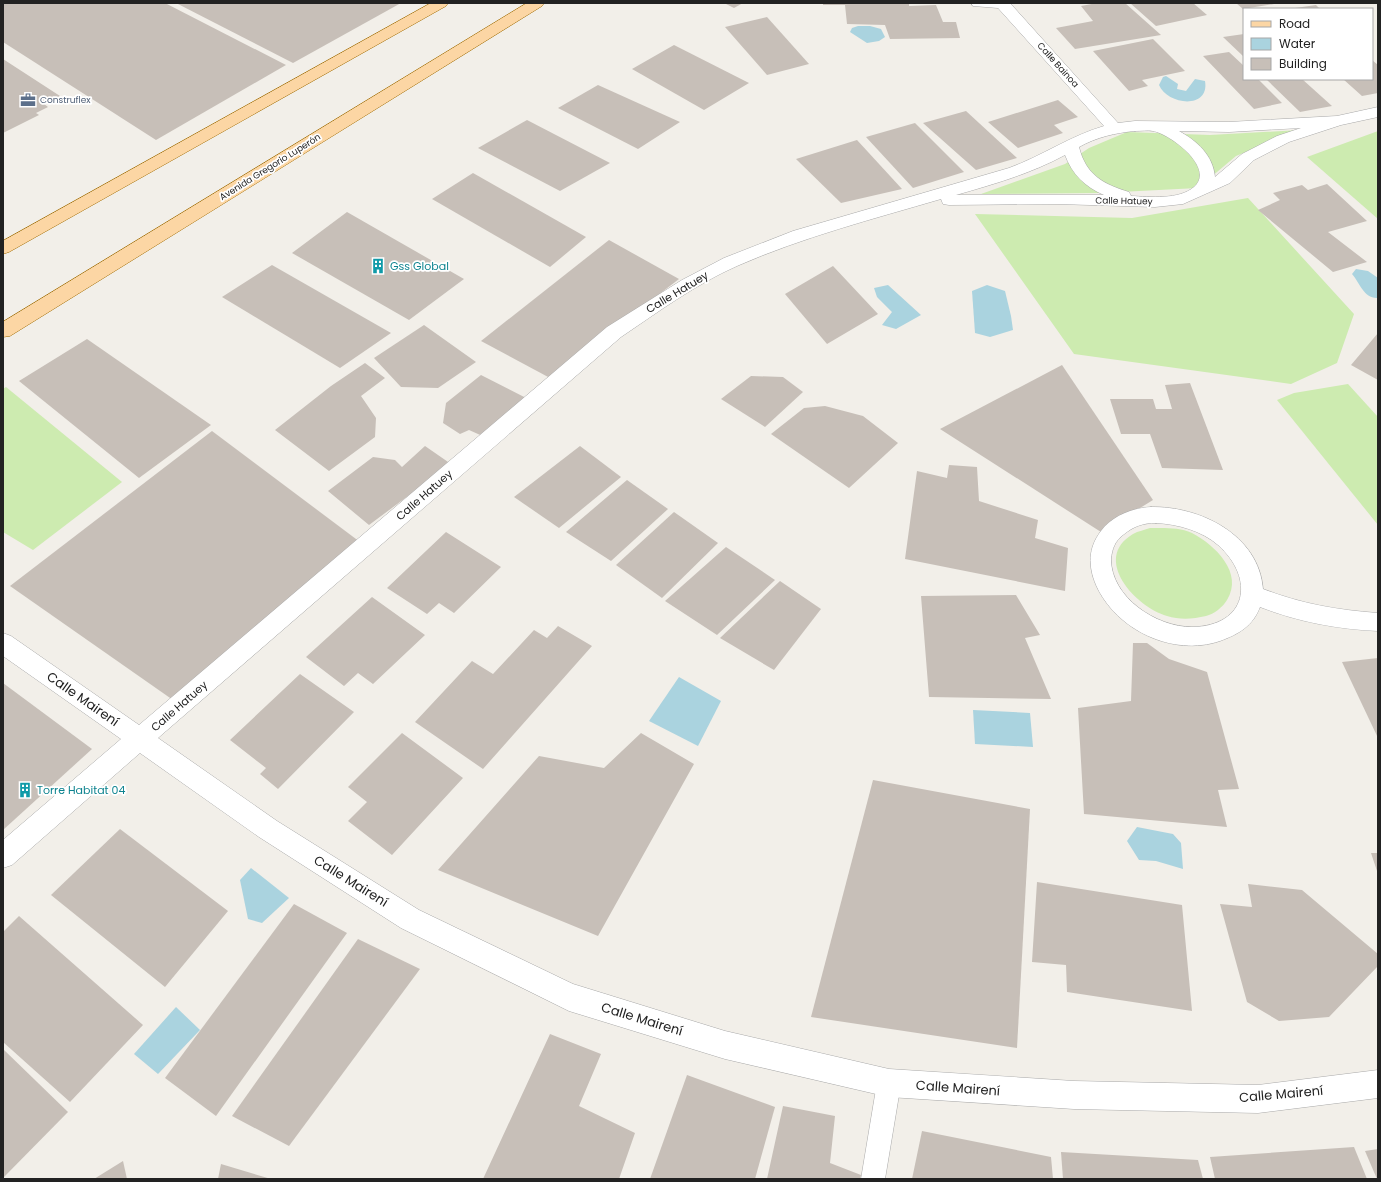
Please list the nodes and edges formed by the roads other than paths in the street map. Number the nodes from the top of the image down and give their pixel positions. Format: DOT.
graph roads {
  1 [pos="441,3"];
  2 [pos="537,3"];
  3 [pos="978,3"];
  4 [pos="1002,3"];
  5 [pos="506,4"];
  6 [pos="440,62"];
  7 [pos="1378,112"];
  8 [pos="1338,121"];
  9 [pos="1157,127"];
  10 [pos="1114,128"];
  11 [pos="1071,145"];
  12 [pos="1201,190"];
  13 [pos="1155,202"];
  14 [pos="891,209"];
  15 [pos="3,248"];
  16 [pos="3,331"];
  17 [pos="1253,595"];
  18 [pos="1378,622"];
  19 [pos="3,643"];
  20 [pos="141,738"];
  21 [pos="3,856"];
  22 [pos="889,1083"];
  23 [pos="1378,1084"];
  24 [pos="873,1179"];
  1 -- 15 [label="main road"];
  2 -- 6 [label="main road, Avenida Gregorio Luperón"];
  3 -- 4 [label="street, Calle Bainoa"];
  4 -- 10 [label="street, Calle Bainoa"];
  5 -- 6 [label="main road"];
  6 -- 16 [label="main road, Avenida Gregorio Luperón"];
  7 -- 8 [label="street, Calle Hatuey"];
  8 -- 9 [label="street, Calle Hatuey"];
  8 -- 12 [label="street, Calle Hatuey"];
  9 -- 10 [label="street, Calle Hatuey"];
  9 -- 12 [label="street"];
  10 -- 11 [label="street, Calle Hatuey"];
  11 -- 13 [label="street"];
  11 -- 14 [label="street, Calle Hatuey"];
  12 -- 13 [label="street, Calle Hatuey"];
  13 -- 14 [label="street, Calle Hatuey"];
  14 -- 20 [label="street, Calle Hatuey"];
  17 -- 17 [label="street"];
  17 -- 18 [label="street"];
  19 -- 20 [label="street, Calle Mairení"];
  20 -- 21 [label="street, Calle Hatuey"];
  20 -- 22 [label="street, Calle Mairení"];
  22 -- 23 [label="street, Calle Mairení"];
  22 -- 24 [label="lane"];
}
